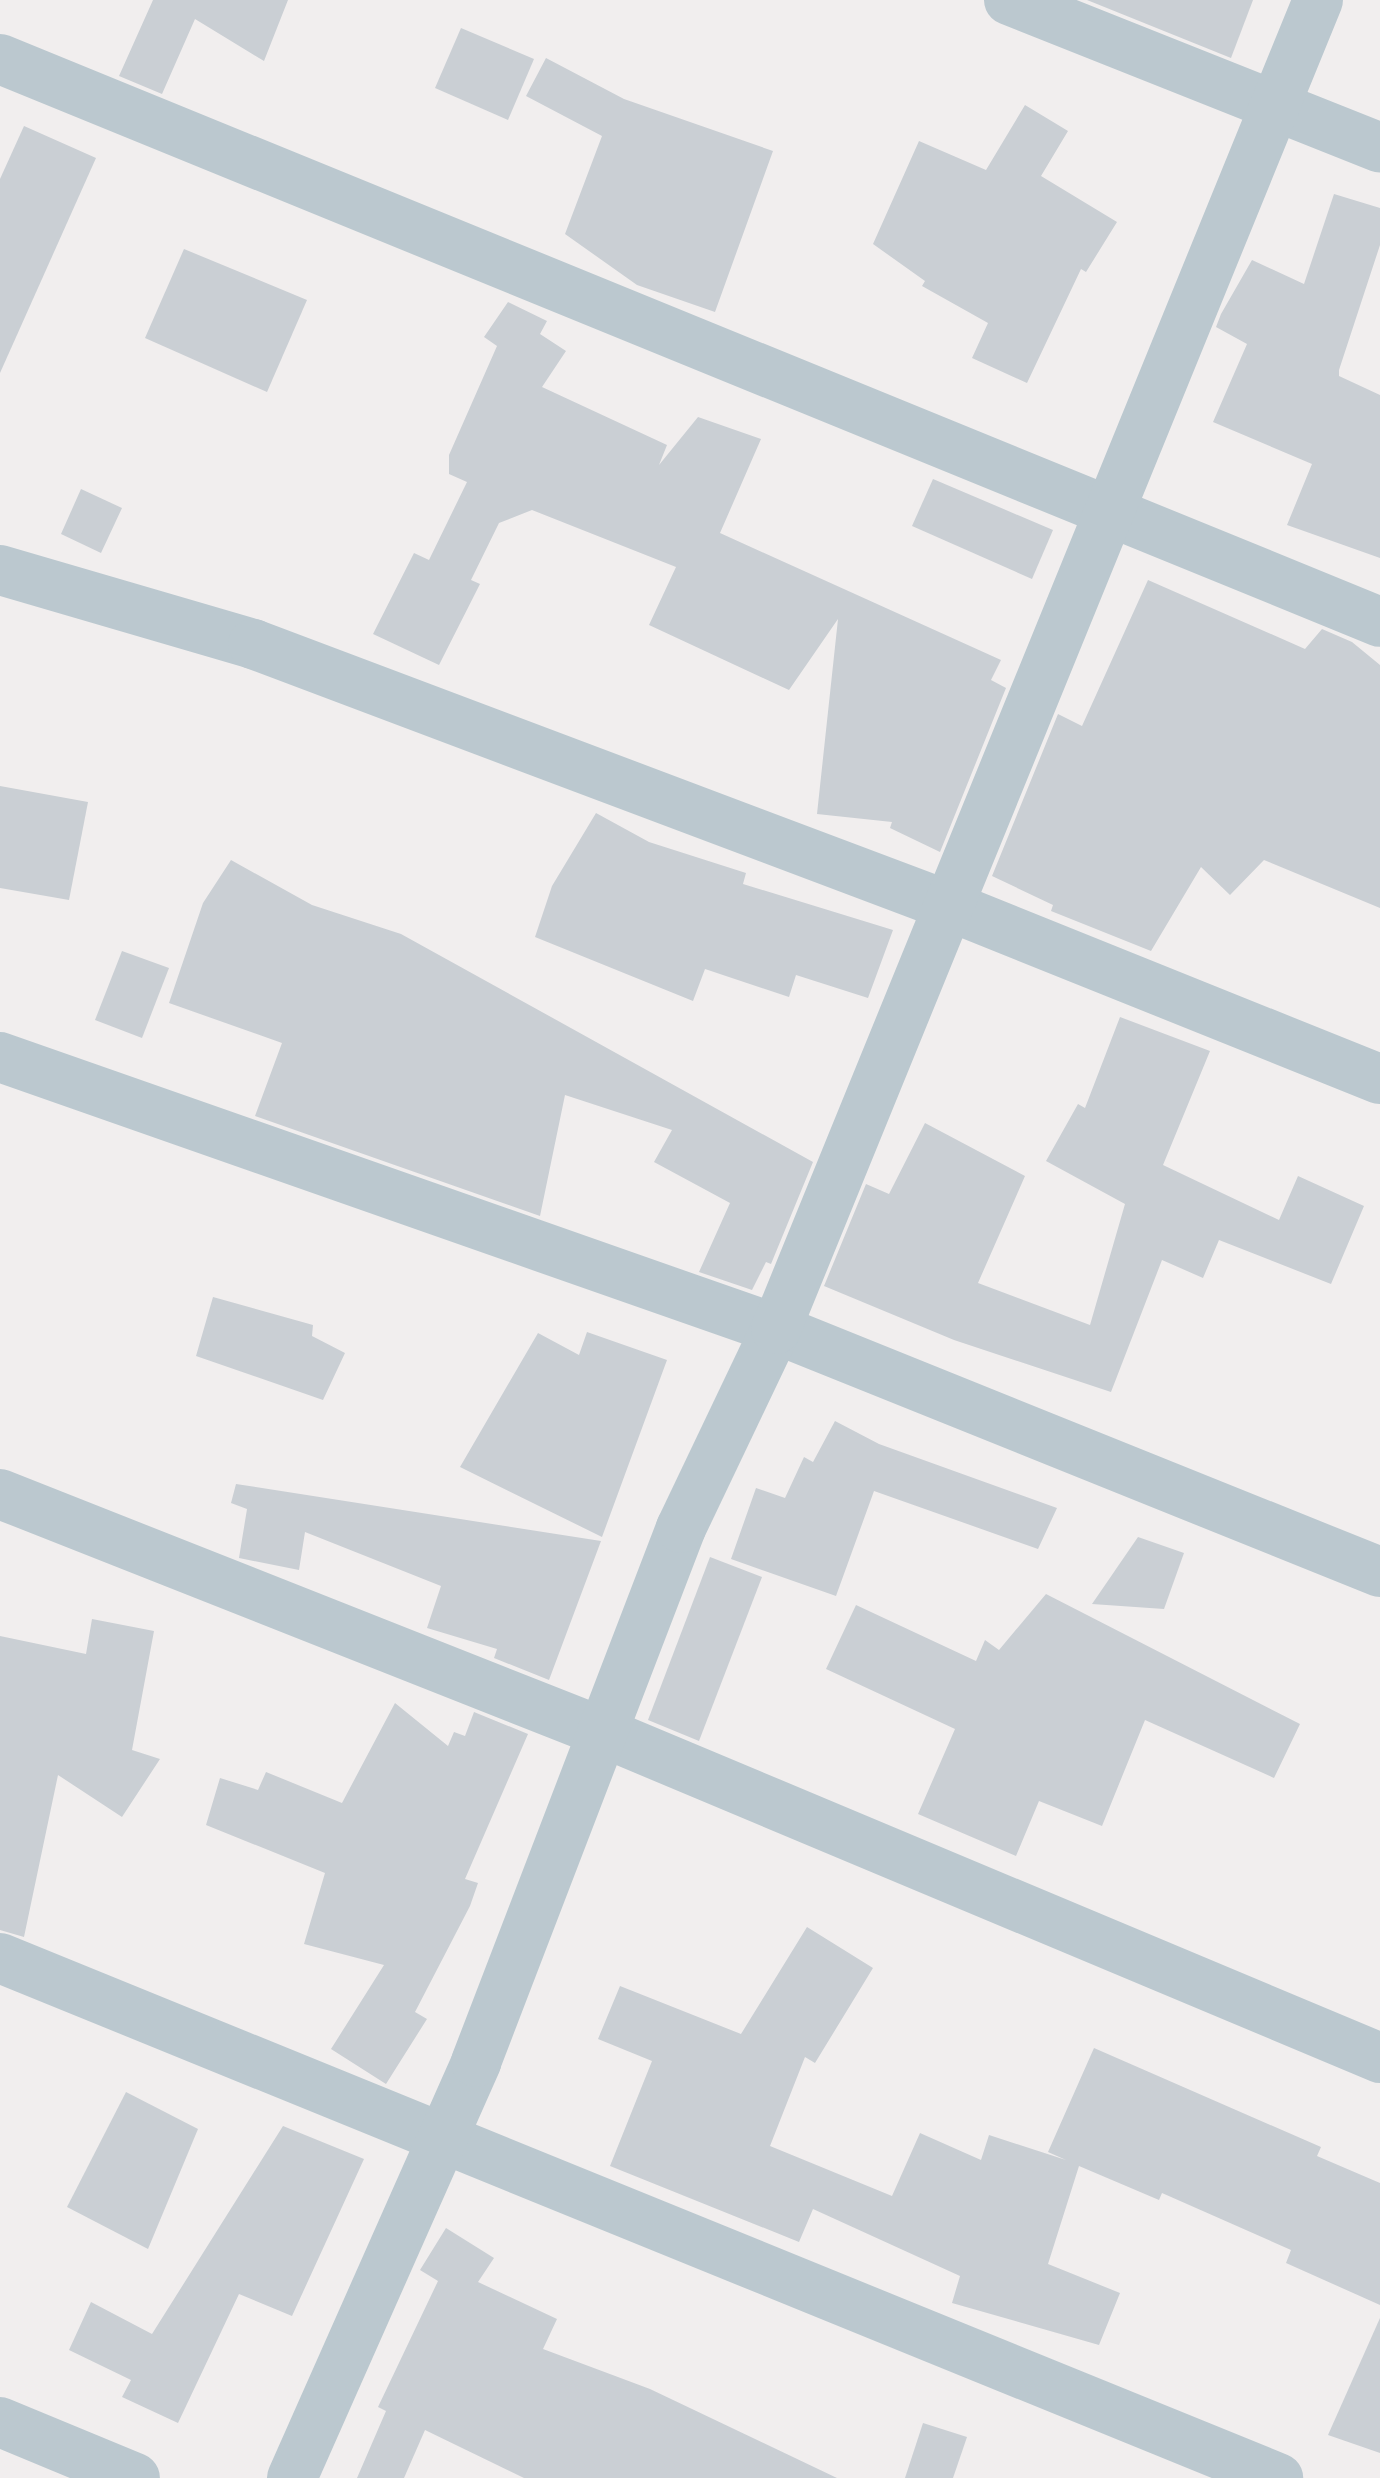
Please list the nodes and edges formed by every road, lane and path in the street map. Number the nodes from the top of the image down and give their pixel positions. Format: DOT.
graph roads {
  1 [pos="1009,0"];
  2 [pos="1318,0"];
  3 [pos="0,59"];
  4 [pos="1275,106"];
  5 [pos="1380,148"];
  6 [pos="1109,514"];
  7 [pos="0,570"];
  8 [pos="1380,622"];
  9 [pos="949,906"];
  10 [pos="0,1056"];
  11 [pos="1380,1078"];
  12 [pos="776,1329"];
  13 [pos="0,1494"];
  14 [pos="1380,1572"];
  15 [pos="602,1732"];
  16 [pos="0,1958"];
  17 [pos="1380,2058"];
  18 [pos="442,2138"];
  19 [pos="0,2422"];
  20 [pos="135,2478"];
  21 [pos="292,2478"];
  22 [pos="1278,2478"];
  1 -- 4 [label="street"];
  2 -- 4 [label="street"];
  3 -- 6 [label="street"];
  4 -- 5 [label="street"];
  4 -- 6 [label="street"];
  6 -- 8 [label="street"];
  6 -- 9 [label="street"];
  7 -- 9 [label="street"];
  9 -- 11 [label="street"];
  9 -- 12 [label="street"];
  10 -- 12 [label="street"];
  12 -- 14 [label="street"];
  12 -- 15 [label="street"];
  13 -- 15 [label="street"];
  15 -- 17 [label="street"];
  15 -- 18 [label="street"];
  16 -- 18 [label="street"];
  18 -- 21 [label="street"];
  18 -- 22 [label="street"];
  19 -- 20 [label="street"];
}
